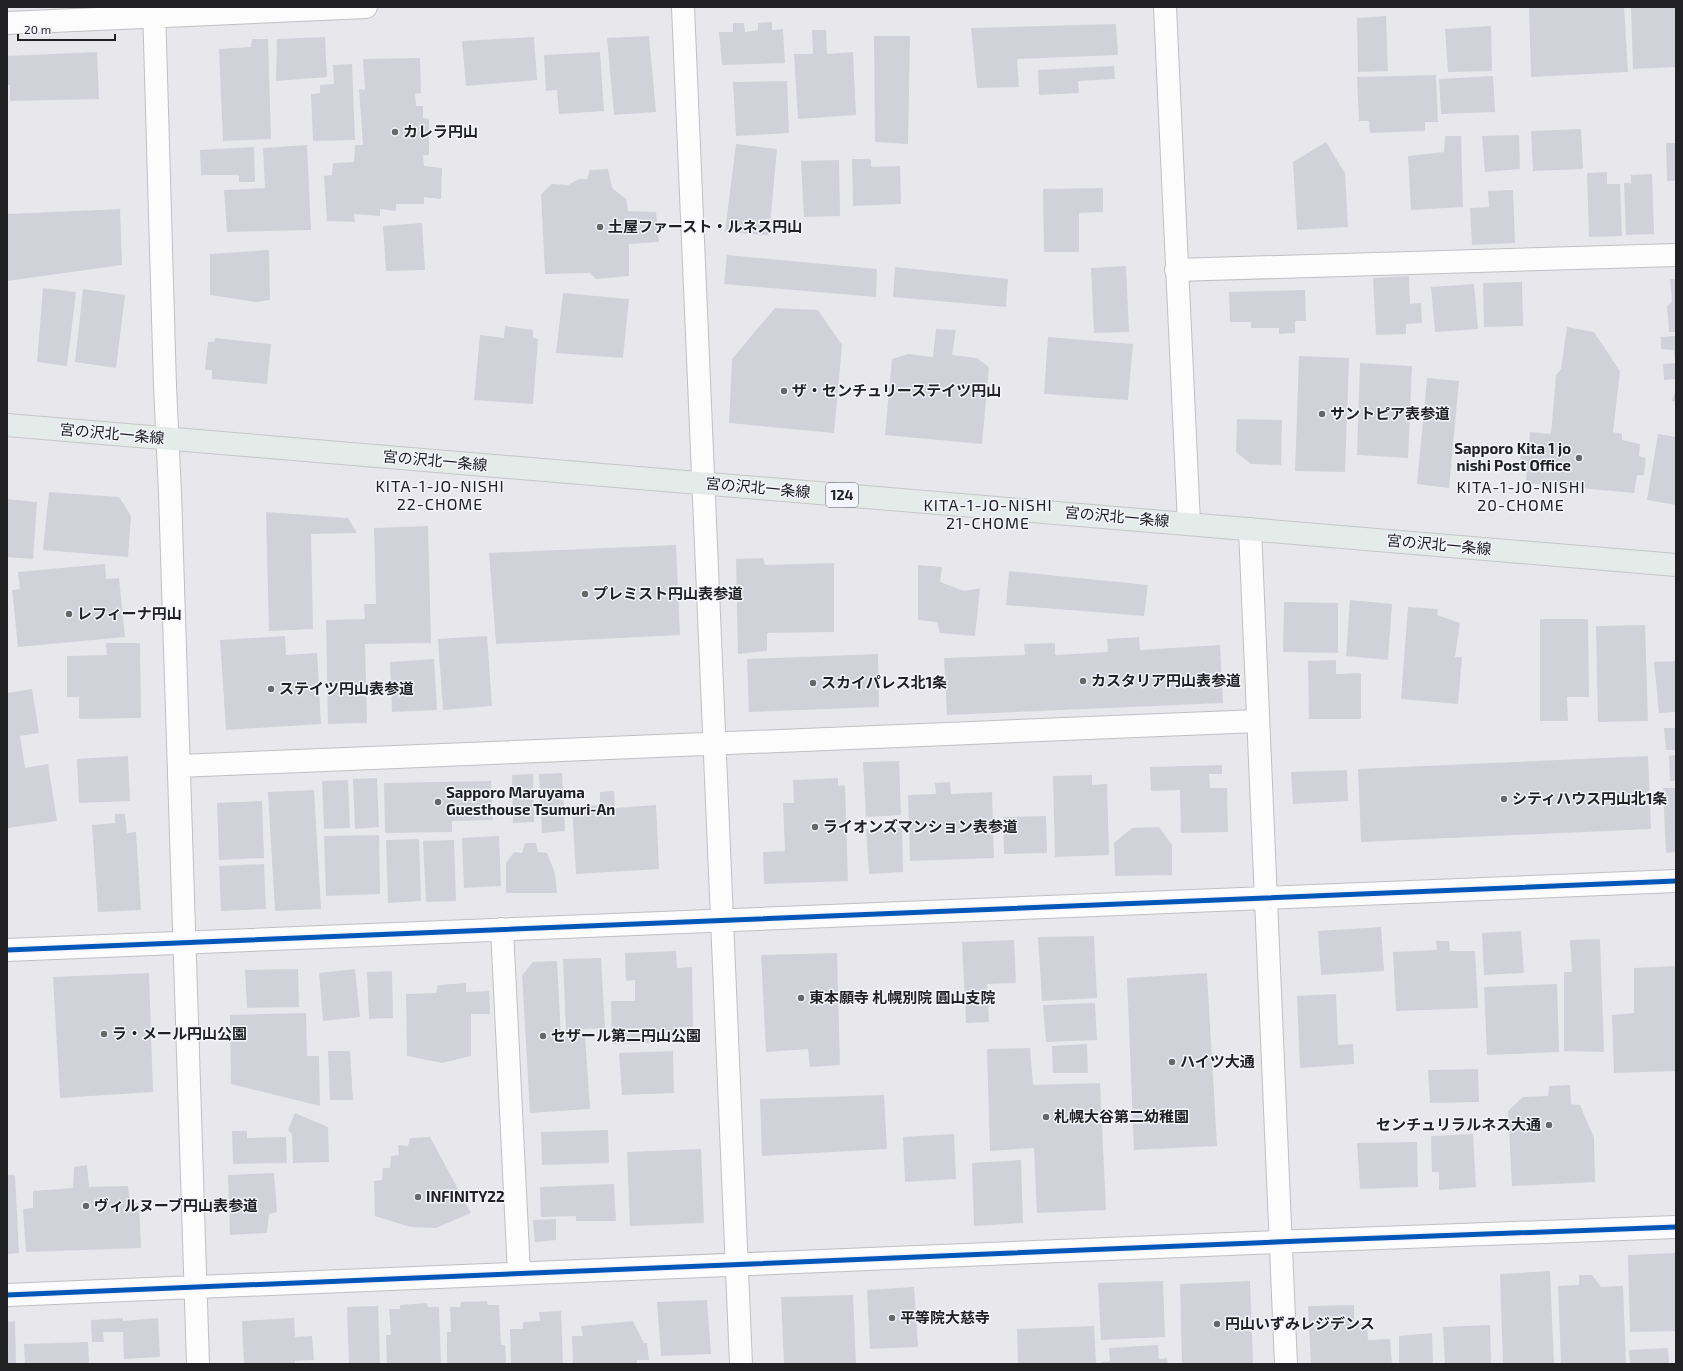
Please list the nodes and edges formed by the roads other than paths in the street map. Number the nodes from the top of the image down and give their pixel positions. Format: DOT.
graph roads {
  1 [pos="366,7"];
  2 [pos="683,7"];
  3 [pos="1165,7"];
  4 [pos="154,12"];
  5 [pos="7,23"];
  6 [pos="1676,255"];
  7 [pos="1176,270"];
  8 [pos="7,425"];
  9 [pos="168,438"];
  10 [pos="703,483"];
  11 [pos="1189,523"];
  12 [pos="1250,528"];
  13 [pos="1676,565"];
  14 [pos="1258,721"];
  15 [pos="714,744"];
  16 [pos="179,766"];
  17 [pos="1676,881"];
  18 [pos="1266,898"];
  19 [pos="721,920"];
  20 [pos="502,929"];
  21 [pos="184,942"];
  22 [pos="7,950"];
  23 [pos="1676,1227"];
  24 [pos="1280,1242"];
  25 [pos="736,1264"];
  26 [pos="519,1273"];
  27 [pos="196,1288"];
  28 [pos="7,1295"];
  29 [pos="198,1364"];
  30 [pos="741,1364"];
  31 [pos="1286,1364"];
  1 -- 4 [label="street"];
  2 -- 10 [label="street"];
  3 -- 7 [label="street"];
  4 -- 5 [label="street"];
  4 -- 9 [label="street"];
  6 -- 7 [label="street"];
  7 -- 11 [label="street"];
  8 -- 9 [label="main road, 宮の沢北一条線 / 124"];
  9 -- 10 [label="main road, 宮の沢北一条線 / 124"];
  9 -- 16 [label="street"];
  10 -- 11 [label="main road, 宮の沢北一条線 / 124"];
  10 -- 15 [label="street"];
  11 -- 12 [label="main road, 宮の沢北一条線 / 124"];
  12 -- 13 [label="main road, 宮の沢北一条線 / 124"];
  12 -- 14 [label="street"];
  14 -- 15 [label="street"];
  14 -- 18 [label="street"];
  15 -- 16 [label="street"];
  15 -- 19 [label="street"];
  16 -- 21 [label="street"];
  17 -- 18 [label="street"];
  18 -- 19 [label="street"];
  18 -- 24 [label="street"];
  19 -- 20 [label="street"];
  19 -- 25 [label="street"];
  20 -- 21 [label="street"];
  20 -- 26 [label="street"];
  21 -- 22 [label="street"];
  21 -- 27 [label="street"];
  23 -- 24 [label="street"];
  24 -- 25 [label="street"];
  24 -- 31 [label="street"];
  25 -- 26 [label="street"];
  25 -- 30 [label="street"];
  26 -- 27 [label="street"];
  27 -- 28 [label="street"];
  27 -- 29 [label="street"];
}
